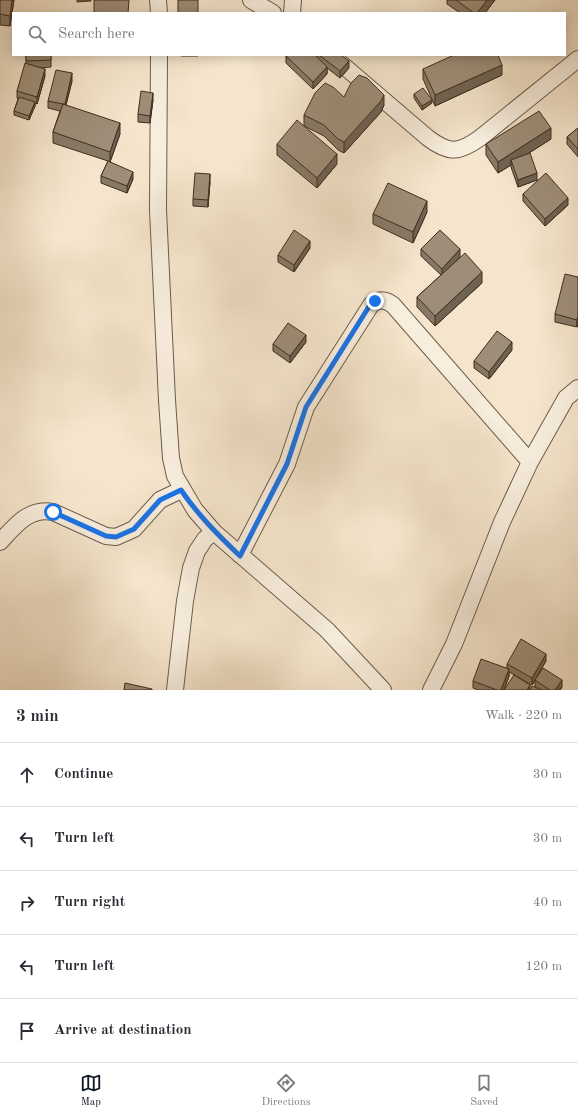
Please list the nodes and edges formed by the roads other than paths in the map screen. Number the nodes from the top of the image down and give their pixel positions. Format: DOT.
graph roads {
  1 [pos="158,0"];
  2 [pos="293,0"];
  3 [pos="258,1"];
  4 [pos="159,12"];
  5 [pos="272,12"];
  6 [pos="292,12"];
  7 [pos="159,56"];
  8 [pos="332,56"];
  9 [pos="578,59"];
  10 [pos="578,388"];
  11 [pos="530,462"];
  12 [pos="181,490"];
  13 [pos="214,532"];
  14 [pos="0,542"];
  15 [pos="240,556"];
  16 [pos="175,690"];
  17 [pos="384,690"];
  18 [pos="432,690"];
  1 -- 4 [label="street"];
  2 -- 6 [label="street"];
  3 -- 5 [label="street"];
  7 -- 12 [label="street"];
  8 -- 9 [label="street"];
  10 -- 11 [label="street"];
  11 -- 15 [label="street"];
  11 -- 18 [label="street"];
  12 -- 13 [label="street"];
  12 -- 14 [label="street"];
  13 -- 15 [label="street"];
  13 -- 16 [label="street"];
  15 -- 17 [label="street"];
}
